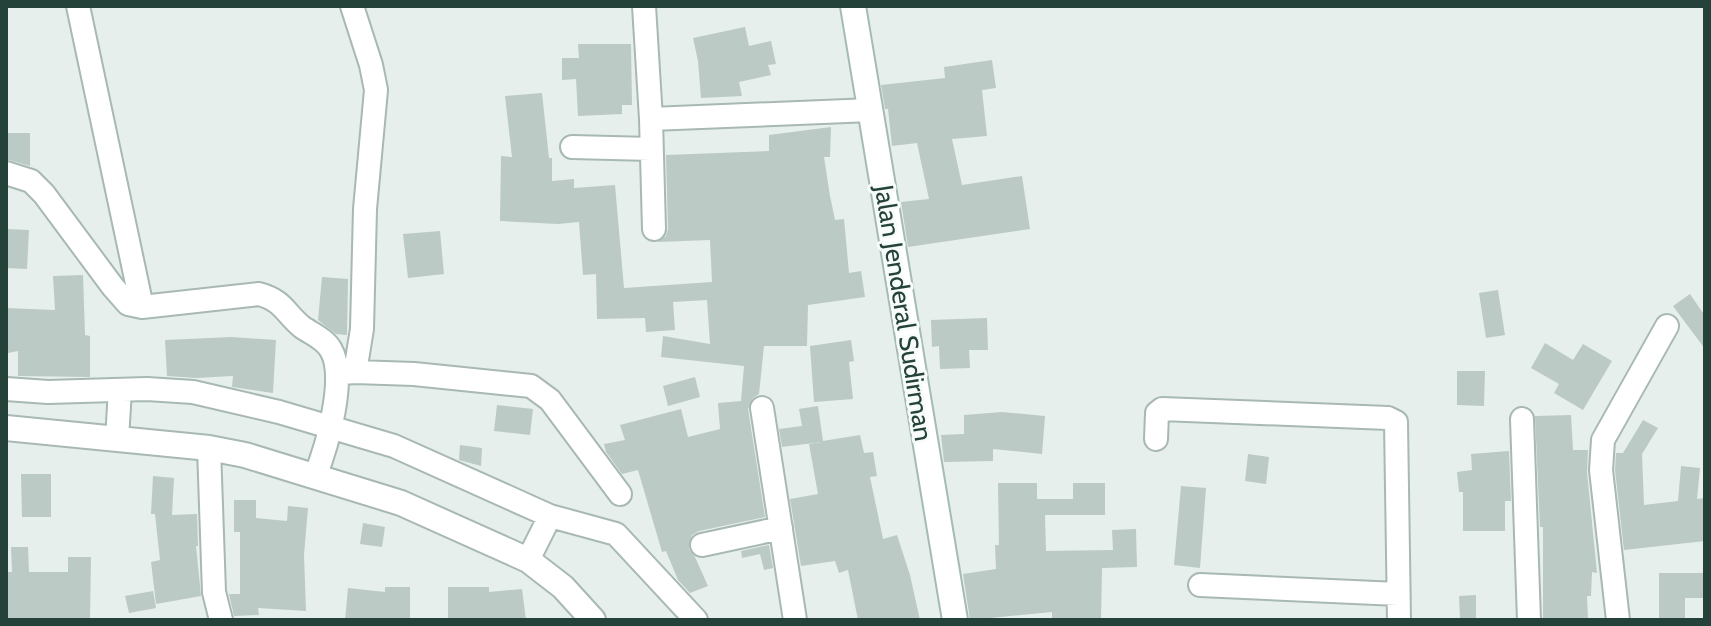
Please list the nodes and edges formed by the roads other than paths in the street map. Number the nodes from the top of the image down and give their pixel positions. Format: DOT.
graph roads {
  1 [pos="78,6"];
  2 [pos="352,6"];
  3 [pos="644,6"];
  4 [pos="853,6"];
  5 [pos="871,110"];
  6 [pos="651,119"];
  7 [pos="572,147"];
  8 [pos="651,149"];
  9 [pos="6,173"];
  10 [pos="654,229"];
  11 [pos="142,307"];
  12 [pos="1667,326"];
  13 [pos="346,373"];
  14 [pos="6,389"];
  15 [pos="119,397"];
  16 [pos="762,408"];
  17 [pos="1522,419"];
  18 [pos="6,428"];
  19 [pos="118,434"];
  20 [pos="330,434"];
  21 [pos="1156,439"];
  22 [pos="209,448"];
  23 [pos="317,473"];
  24 [pos="620,494"];
  25 [pos="781,528"];
  26 [pos="539,536"];
  27 [pos="702,545"];
  28 [pos="1200,585"];
  29 [pos="1398,594"];
  30 [pos="221,620"];
  31 [pos="593,620"];
  32 [pos="696,620"];
  33 [pos="795,620"];
  34 [pos="955,620"];
  35 [pos="1399,620"];
  36 [pos="1529,620"];
  37 [pos="1618,620"];
  1 -- 11 [label="street"];
  2 -- 13 [label="street"];
  3 -- 6 [label="street"];
  4 -- 5 [label="street, Jalan Jenderal Sudirman"];
  5 -- 6 [label="street"];
  5 -- 34 [label="street, Jalan Jenderal Sudirman"];
  6 -- 8 [label="street"];
  7 -- 8 [label="street"];
  8 -- 10 [label="street"];
  9 -- 11 [label="street"];
  11 -- 13 [label="street"];
  12 -- 37 [label="street"];
  13 -- 20 [label="street"];
  13 -- 24 [label="street"];
  14 -- 15 [label="street"];
  15 -- 19 [label="street"];
  15 -- 20 [label="street"];
  16 -- 25 [label="street"];
  17 -- 36 [label="street"];
  18 -- 19 [label="street"];
  19 -- 22 [label="street"];
  20 -- 23 [label="street"];
  20 -- 26 [label="street"];
  21 -- 29 [label="street"];
  22 -- 23 [label="street"];
  22 -- 30 [label="street"];
  23 -- 26 [label="street"];
  25 -- 27 [label="street"];
  25 -- 33 [label="street"];
  26 -- 31 [label="street"];
  26 -- 32 [label="street"];
  28 -- 29 [label="street"];
  29 -- 35 [label="street"];
}
